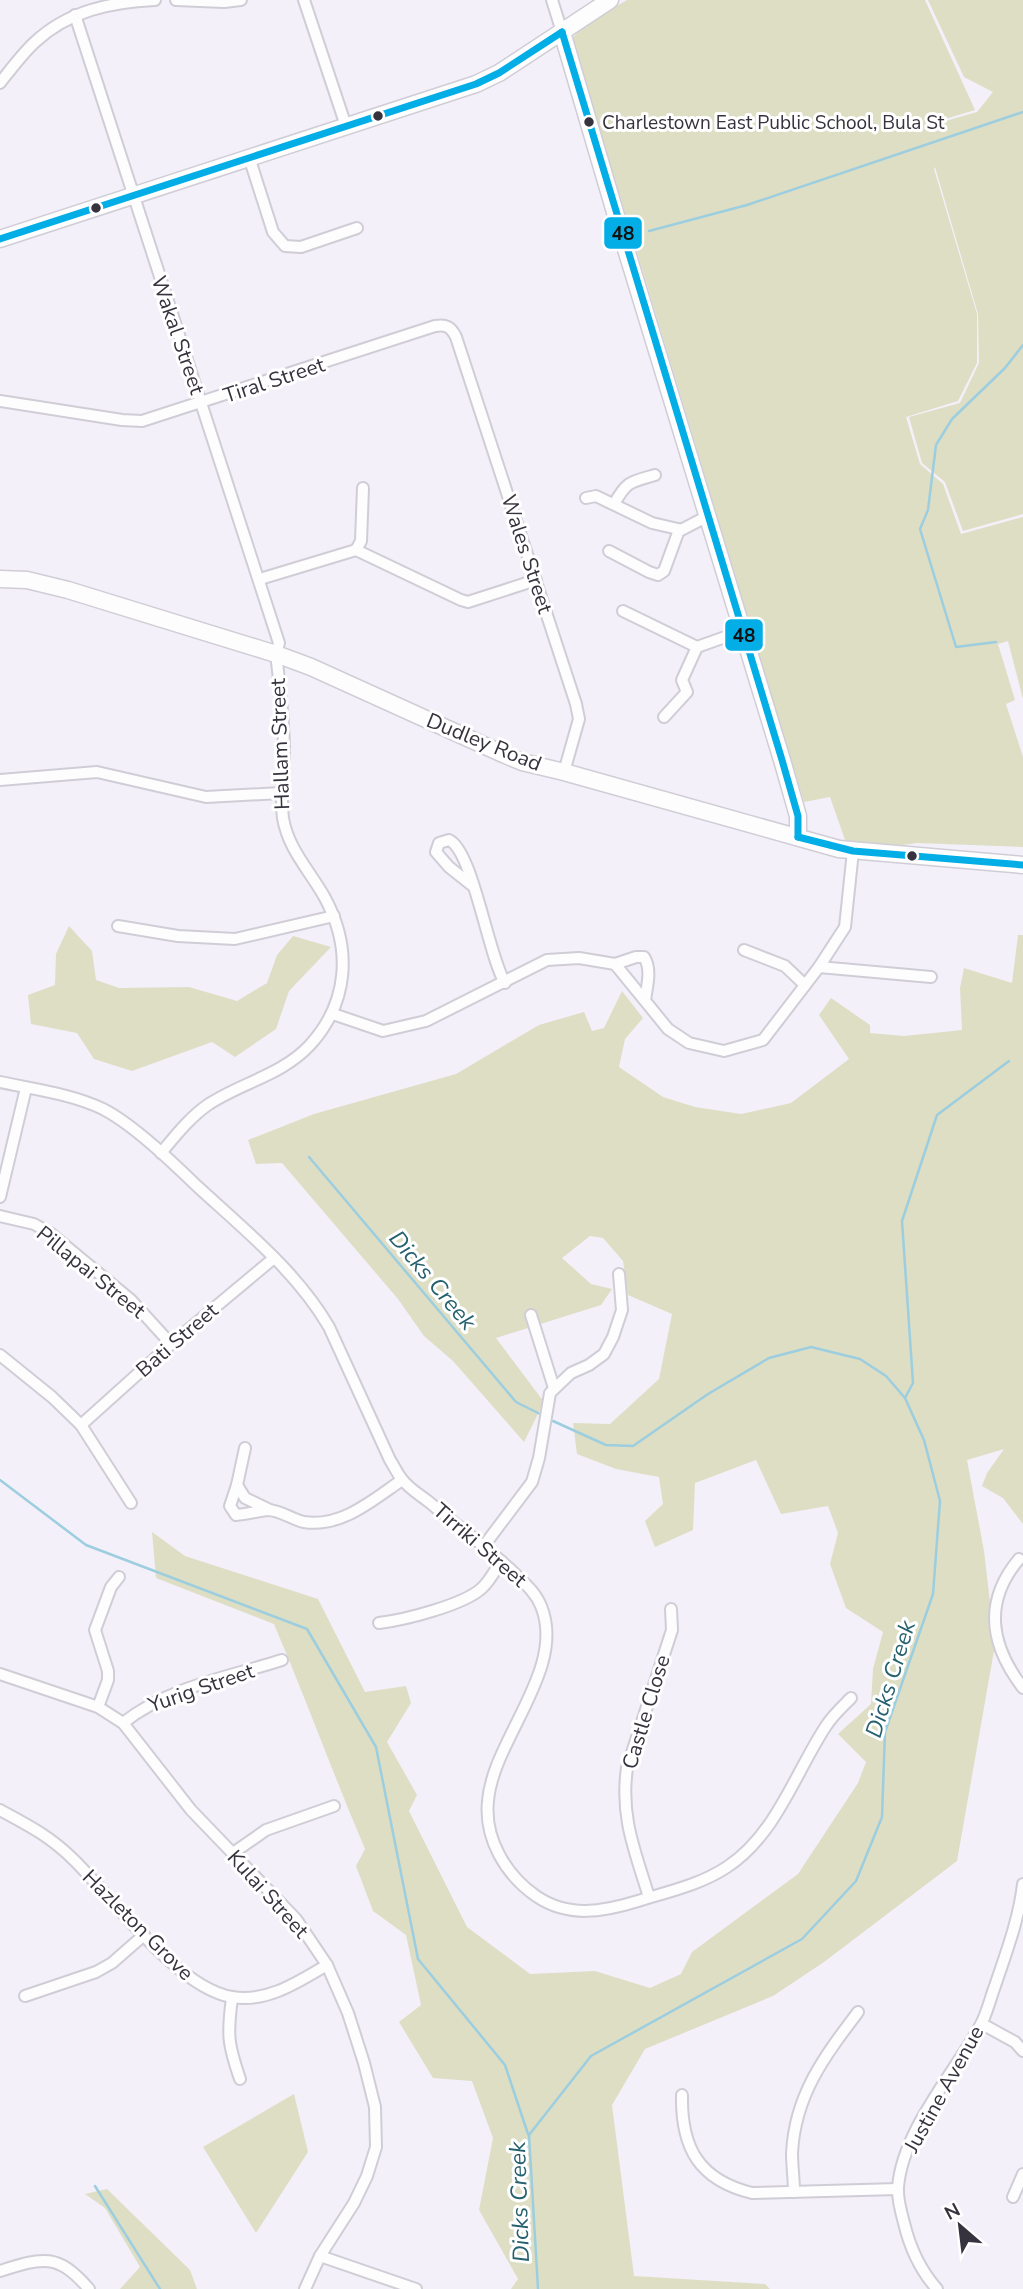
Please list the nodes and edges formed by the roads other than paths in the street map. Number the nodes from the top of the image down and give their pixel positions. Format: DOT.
graph roads {
  1 [pos="155,0"];
  2 [pos="176,0"];
  3 [pos="241,0"];
  4 [pos="304,0"];
  5 [pos="552,0"];
  6 [pos="610,0"];
  7 [pos="75,15"];
  8 [pos="562,32"];
  9 [pos="0,83"];
  10 [pos="346,126"];
  11 [pos="249,158"];
  12 [pos="133,197"];
  13 [pos="357,228"];
  14 [pos="0,239"];
  15 [pos="456,337"];
  16 [pos="0,401"];
  17 [pos="201,404"];
  18 [pos="655,475"];
  19 [pos="363,488"];
  20 [pos="586,498"];
  21 [pos="614,504"];
  22 [pos="706,517"];
  23 [pos="679,530"];
  24 [pos="356,550"];
  25 [pos="609,551"];
  26 [pos="0,579"];
  27 [pos="260,579"];
  28 [pos="536,580"];
  29 [pos="623,611"];
  30 [pos="743,631"];
  31 [pos="697,647"];
  32 [pos="276,654"];
  33 [pos="664,717"];
  34 [pos="564,772"];
  35 [pos="0,780"];
  36 [pos="281,793"];
  37 [pos="798,837"];
  38 [pos="853,851"];
  39 [pos="1023,865"];
  40 [pos="473,886"];
  41 [pos="334,916"];
  42 [pos="118,926"];
  43 [pos="744,950"];
  44 [pos="615,964"];
  45 [pos="819,967"];
  46 [pos="931,977"];
  47 [pos="505,983"];
  48 [pos="805,985"];
  49 [pos="645,1000"];
  50 [pos="333,1014"];
  51 [pos="0,1082"];
  52 [pos="26,1088"];
  53 [pos="161,1153"];
  54 [pos="0,1197"];
  55 [pos="0,1216"];
  56 [pos="274,1258"];
  57 [pos="619,1274"];
  58 [pos="531,1315"];
  59 [pos="171,1344"];
  60 [pos="0,1355"];
  61 [pos="554,1388"];
  62 [pos="81,1424"];
  63 [pos="245,1448"];
  64 [pos="402,1480"];
  65 [pos="237,1485"];
  66 [pos="131,1503"];
  67 [pos="270,1510"];
  68 [pos="483,1547"];
  69 [pos="1019,1559"];
  70 [pos="501,1561"];
  71 [pos="119,1577"];
  72 [pos="671,1609"];
  73 [pos="379,1623"];
  74 [pos="282,1660"];
  75 [pos="0,1674"];
  76 [pos="1023,1688"];
  77 [pos="851,1698"];
  78 [pos="98,1707"];
  79 [pos="123,1723"];
  80 [pos="334,1806"];
  81 [pos="0,1810"];
  82 [pos="233,1853"];
  83 [pos="1023,1884"];
  84 [pos="649,1897"];
  85 [pos="1022,1897"];
  86 [pos="144,1935"];
  87 [pos="327,1965"];
  88 [pos="25,1996"];
  89 [pos="232,1998"];
  90 [pos="858,2012"];
  91 [pos="982,2024"];
  92 [pos="1023,2051"];
  93 [pos="240,2079"];
  94 [pos="682,2095"];
  95 [pos="1023,2174"];
  96 [pos="898,2189"];
  97 [pos="794,2192"];
  98 [pos="1013,2197"];
  99 [pos="320,2256"];
  100 [pos="0,2271"];
  101 [pos="89,2289"];
  102 [pos="305,2289"];
  103 [pos="416,2289"];
  104 [pos="937,2289"];
  1 -- 7 [label="street"];
  2 -- 3 [label="street"];
  4 -- 10 [label="street"];
  5 -- 8 [label="street"];
  6 -- 8 [label="street"];
  7 -- 9 [label="street"];
  7 -- 12 [label="street, Wakal Street"];
  8 -- 10 [label="street"];
  8 -- 22 [label="street"];
  10 -- 11 [label="street"];
  11 -- 12 [label="street"];
  11 -- 13 [label="street"];
  12 -- 14 [label="street"];
  12 -- 17 [label="street, Wakal Street"];
  15 -- 17 [label="street, Tiral Street"];
  15 -- 28 [label="street, Wales Street"];
  16 -- 17 [label="street, Tiral Street"];
  17 -- 27 [label="street, Wakal Street"];
  18 -- 21 [label="street"];
  19 -- 24 [label="street"];
  20 -- 21 [label="street"];
  21 -- 23 [label="street"];
  22 -- 23 [label="street"];
  22 -- 30 [label="street"];
  23 -- 25 [label="street"];
  24 -- 27 [label="street"];
  24 -- 28 [label="street"];
  26 -- 32 [label="street, Dudley Road"];
  27 -- 32 [label="street, Wakal Street"];
  28 -- 34 [label="street, Wales Street"];
  29 -- 31 [label="street"];
  30 -- 31 [label="street"];
  30 -- 37 [label="street"];
  31 -- 33 [label="street"];
  32 -- 34 [label="street, Dudley Road"];
  32 -- 36 [label="street, Hallam Street"];
  34 -- 37 [label="street, Dudley Road"];
  35 -- 36 [label="street"];
  36 -- 41 [label="street, Hallam Street"];
  37 -- 38 [label="street, Dudley Road"];
  38 -- 39 [label="street, Dudley Road"];
  38 -- 45 [label="street"];
  40 -- 47 [label="street"];
  41 -- 42 [label="street"];
  41 -- 50 [label="street, Hallam Street"];
  43 -- 48 [label="street"];
  44 -- 47 [label="street"];
  44 -- 49 [label="street"];
  44 -- 49 [label="street"];
  45 -- 46 [label="street"];
  45 -- 48 [label="street"];
  47 -- 50 [label="street"];
  48 -- 49 [label="street"];
  50 -- 53 [label="street, Hallam Street"];
  51 -- 52 [label="street, Tirriki Street"];
  52 -- 53 [label="street, Tirriki Street"];
  52 -- 54 [label="street"];
  53 -- 56 [label="street, Tirriki Street"];
  55 -- 59 [label="street, Pillapai Street"];
  56 -- 59 [label="street, Bati Street"];
  56 -- 64 [label="street, Tirriki Street"];
  57 -- 61 [label="street"];
  58 -- 61 [label="street"];
  59 -- 62 [label="street, Bati Street"];
  60 -- 62 [label="street"];
  61 -- 68 [label="street"];
  62 -- 66 [label="street"];
  63 -- 65 [label="street"];
  64 -- 67 [label="street"];
  64 -- 68 [label="street, Tirriki Street"];
  65 -- 67 [label="street"];
  65 -- 67 [label="street"];
  68 -- 70 [label="street, Tirriki Street"];
  69 -- 76 [label="street"];
  70 -- 73 [label="street"];
  70 -- 84 [label="street, Tirriki Street"];
  71 -- 78 [label="street"];
  72 -- 84 [label="street, Castle Close"];
  74 -- 79 [label="street, Yurig Street"];
  75 -- 78 [label="street, Kulai Street"];
  77 -- 84 [label="street, Tirriki Street"];
  78 -- 79 [label="street, Kulai Street"];
  79 -- 82 [label="street, Kulai Street"];
  80 -- 82 [label="street"];
  81 -- 86 [label="street, Hazleton Grove"];
  82 -- 87 [label="street, Kulai Street"];
  83 -- 85 [label="street, Justine Avenue"];
  85 -- 91 [label="street, Justine Avenue"];
  86 -- 88 [label="street"];
  86 -- 89 [label="street, Hazleton Grove"];
  87 -- 89 [label="street, Hazleton Grove"];
  87 -- 99 [label="street, Kulai Street"];
  89 -- 93 [label="street"];
  90 -- 97 [label="street"];
  91 -- 92 [label="street"];
  91 -- 96 [label="street, Justine Avenue"];
  94 -- 97 [label="street"];
  95 -- 98 [label="street"];
  96 -- 97 [label="street"];
  96 -- 104 [label="street, Justine Avenue"];
  99 -- 102 [label="street, Kulai Street"];
  99 -- 103 [label="street"];
  100 -- 101 [label="street"];
}
